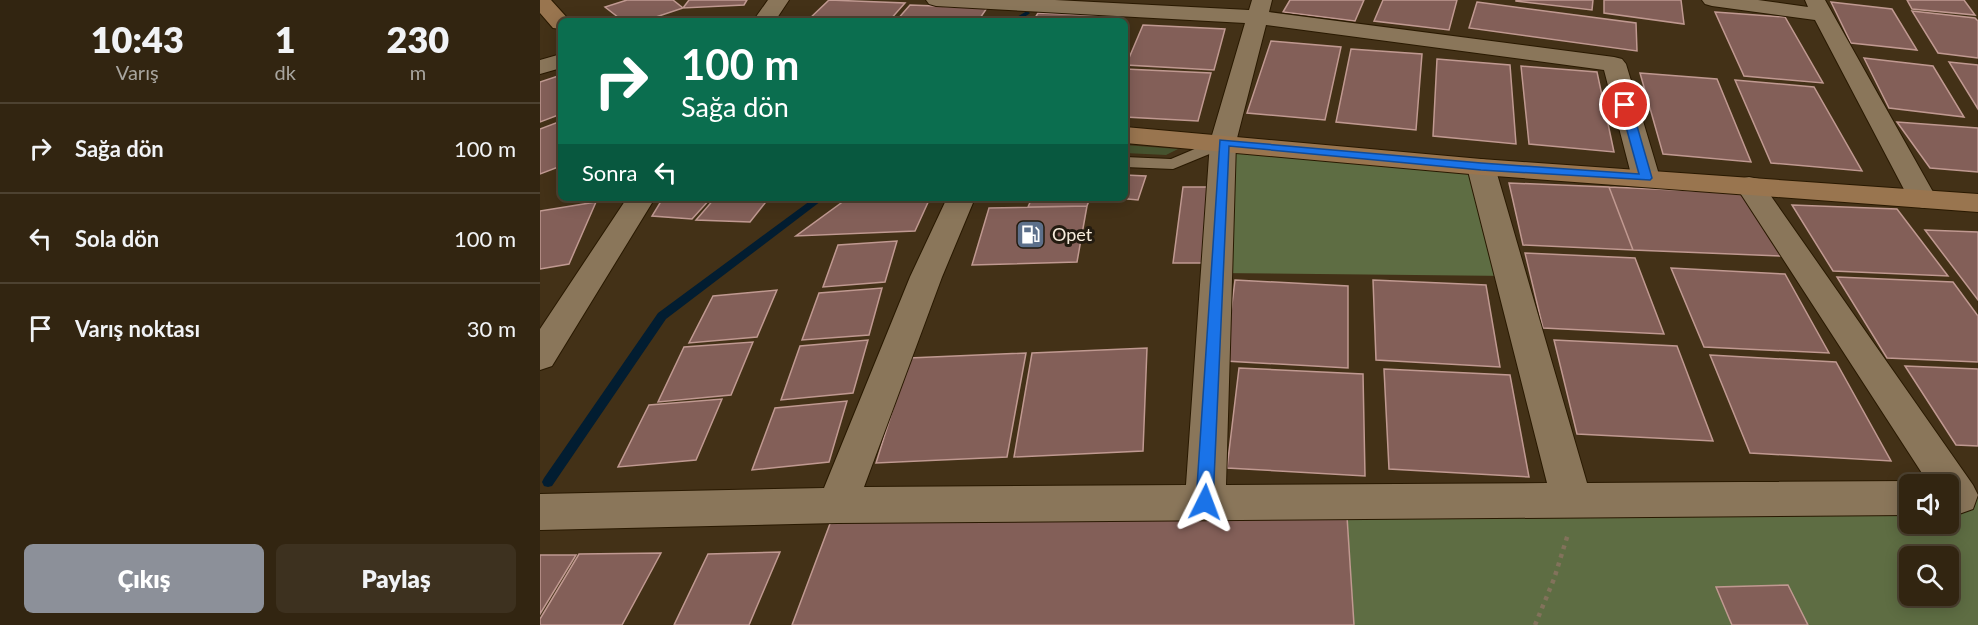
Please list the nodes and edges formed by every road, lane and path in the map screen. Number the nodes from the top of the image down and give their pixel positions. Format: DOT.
graph roads {
  1 [pos="540,0"];
  2 [pos="779,0"];
  3 [pos="936,0"];
  4 [pos="1712,0"];
  5 [pos="1818,8"];
  6 [pos="1259,9"];
  7 [pos="766,18"];
  8 [pos="558,20"];
  9 [pos="558,62"];
  10 [pos="540,67"];
  11 [pos="1128,135"];
  12 [pos="1224,142"];
  13 [pos="1128,162"];
  14 [pos="1481,167"];
  15 [pos="1646,178"];
  16 [pos="1749,185"];
  17 [pos="1923,199"];
  18 [pos="639,201"];
  19 [pos="960,201"];
  20 [pos="1978,203"];
  21 [pos="552,322"];
  22 [pos="540,357"];
  23 [pos="1962,497"];
  24 [pos="1899,498"];
  25 [pos="1572,500"];
  26 [pos="1205,502"];
  27 [pos="837,505"];
  28 [pos="540,512"];
  29 [pos="1535,625"];
  1 -- 8 [label="main road"];
  2 -- 7 [label="street"];
  3 -- 6 [label="street"];
  4 -- 5 [label="street"];
  5 -- 17 [label="street"];
  6 -- 12 [label="street"];
  6 -- 15 [label="street"];
  9 -- 10 [label="street"];
  11 -- 12 [label="main road"];
  12 -- 13 [label="lane"];
  12 -- 14 [label="main road"];
  12 -- 26 [label="street"];
  14 -- 15 [label="main road"];
  14 -- 25 [label="street"];
  15 -- 16 [label="main road"];
  16 -- 17 [label="main road"];
  16 -- 23 [label="street"];
  17 -- 20 [label="main road"];
  18 -- 21 [label="street"];
  19 -- 27 [label="street"];
  21 -- 22 [label="street"];
  24 -- 25 [label="street"];
  25 -- 26 [label="street"];
  25 -- 29 [label="path"];
  26 -- 27 [label="street"];
  27 -- 28 [label="street"];
}
